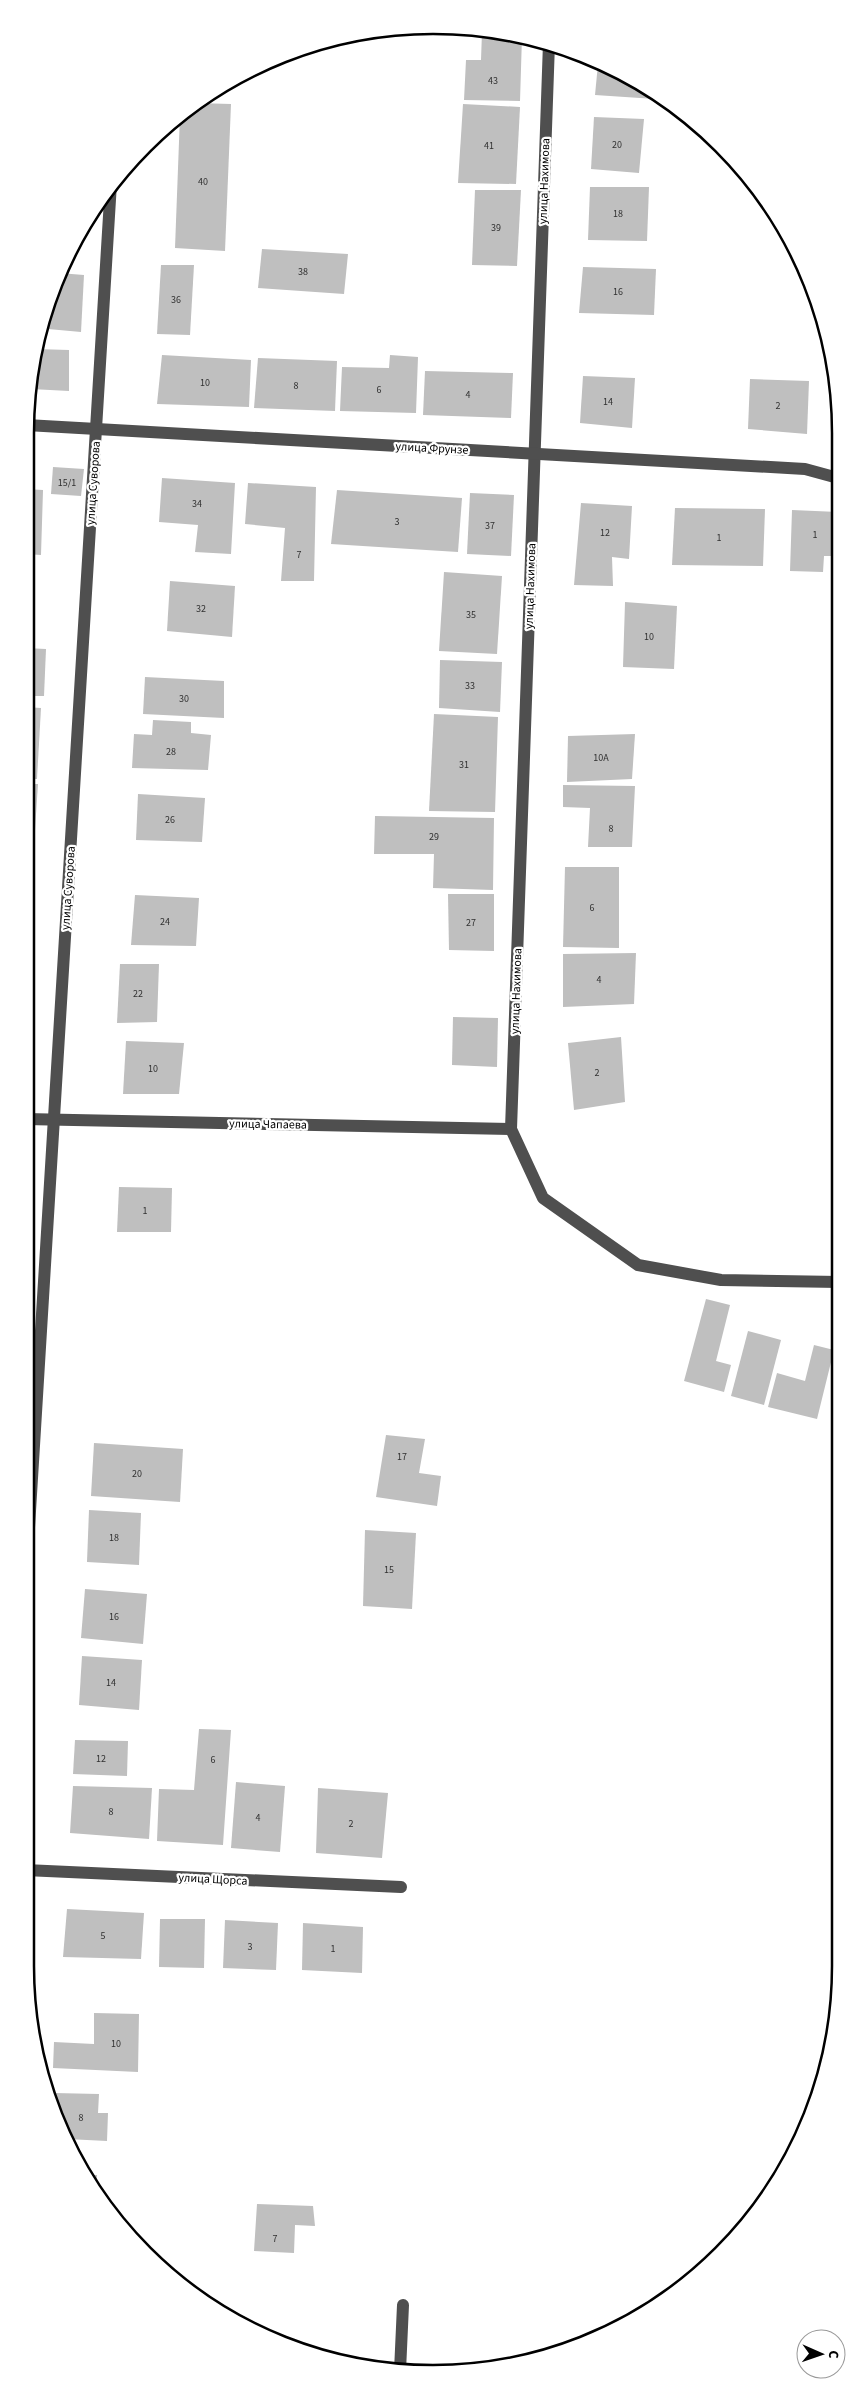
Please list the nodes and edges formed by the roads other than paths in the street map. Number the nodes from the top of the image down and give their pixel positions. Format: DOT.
graph roads {
  1 [pos="549,51"];
  2 [pos="110,198"];
  3 [pos="34,425"];
  4 [pos="96,429"];
  5 [pos="534,454"];
  6 [pos="832,476"];
  7 [pos="34,1120"];
  8 [pos="54,1120"];
  9 [pos="511,1129"];
  10 [pos="832,1282"];
  11 [pos="34,1446"];
  12 [pos="34,1870"];
  13 [pos="400,1887"];
  14 [pos="403,2305"];
  15 [pos="400,2363"];
  1 -- 5 [label="street, улица Нахимова"];
  2 -- 4 [label="street, улица Суворова"];
  3 -- 4 [label="street, улица Фрунзе"];
  4 -- 5 [label="street, улица Фрунзе"];
  4 -- 8 [label="street, улица Суворова"];
  5 -- 6 [label="street, улица Фрунзе"];
  5 -- 9 [label="street, улица Нахимова"];
  7 -- 8 [label="street, улица Чапаева"];
  8 -- 9 [label="street, улица Чапаева"];
  8 -- 11 [label="street, улица Суворова"];
  9 -- 10 [label="street"];
  12 -- 13 [label="street, улица Щорса"];
  14 -- 15 [label="street"];
}
